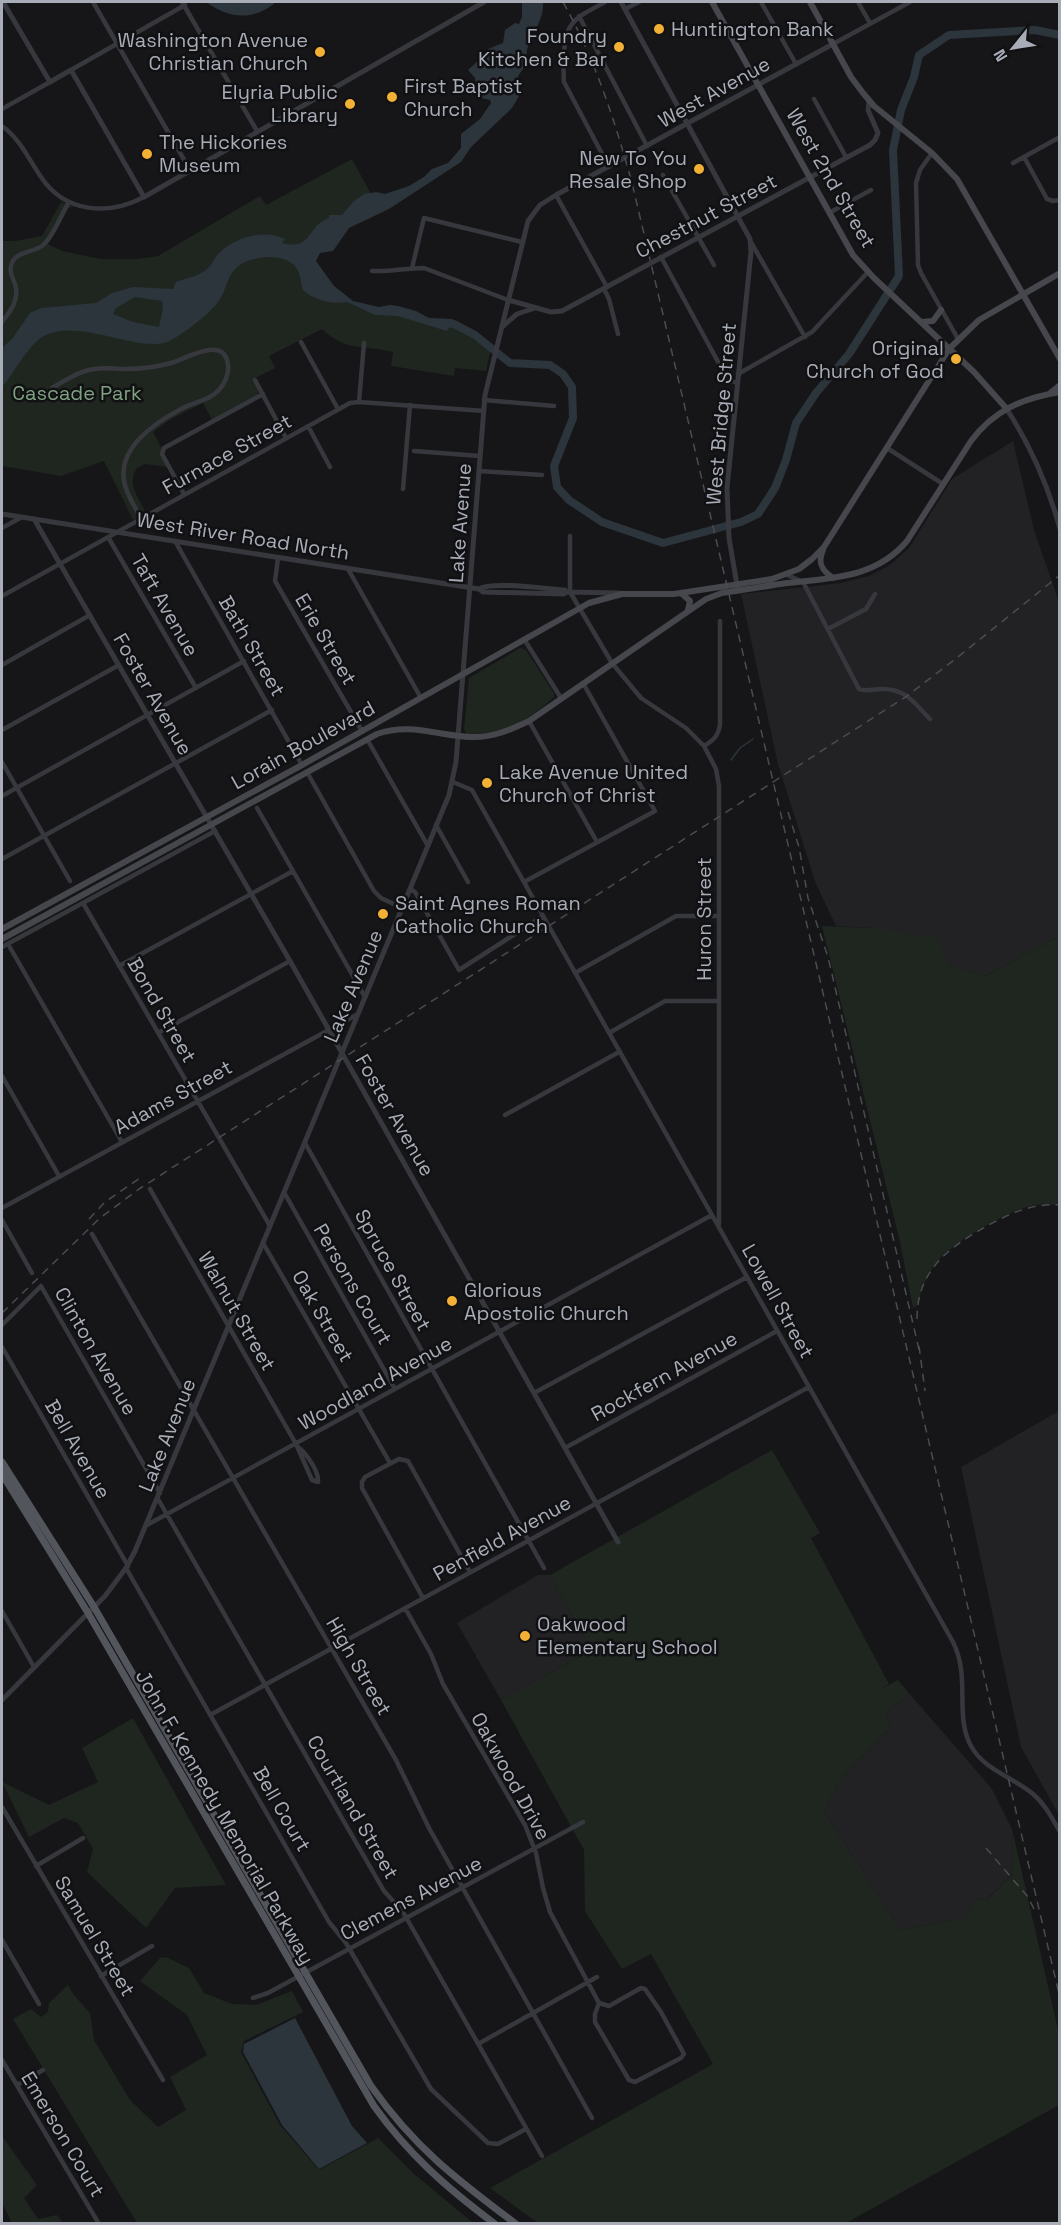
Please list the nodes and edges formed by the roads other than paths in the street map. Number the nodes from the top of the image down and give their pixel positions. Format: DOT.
graph roads {
  1 [pos="3,2"];
  2 [pos="93,2"];
  3 [pos="484,2"];
  4 [pos="605,2"];
  5 [pos="621,2"];
  6 [pos="639,2"];
  7 [pos="712,2"];
  8 [pos="761,2"];
  9 [pos="810,2"];
  10 [pos="858,2"];
  11 [pos="908,2"];
  12 [pos="184,3"];
  13 [pos="625,9"];
  14 [pos="579,16"];
  15 [pos="870,23"];
  16 [pos="117,44"];
  17 [pos="833,44"];
  18 [pos="796,64"];
  19 [pos="71,70"];
  20 [pos="50,82"];
  21 [pos="759,84"];
  22 [pos="814,99"];
  23 [pos="869,101"];
  24 [pos="2,109"];
  25 [pos="688,123"];
  26 [pos="3,125"];
  27 [pos="257,131"];
  28 [pos="1059,137"];
  29 [pos="646,146"];
  30 [pos="932,153"];
  31 [pos="846,157"];
  32 [pos="1024,157"];
  33 [pos="1013,163"];
  34 [pos="609,167"];
  35 [pos="190,170"];
  36 [pos="663,175"];
  37 [pos="809,177"];
  38 [pos="871,190"];
  39 [pos="556,195"];
  40 [pos="144,196"];
  41 [pos="1059,200"];
  42 [pos="69,202"];
  43 [pos="534,211"];
  44 [pos="829,213"];
  45 [pos="738,216"];
  46 [pos="698,237"];
  47 [pos="750,239"];
  48 [pos="522,242"];
  49 [pos="661,257"];
  50 [pos="714,266"];
  51 [pos="412,268"];
  52 [pos="372,271"];
  53 [pos="868,272"];
  54 [pos="1059,273"];
  55 [pos="605,288"];
  56 [pos="1023,294"];
  57 [pos="508,300"];
  58 [pos="537,308"];
  59 [pos="941,310"];
  60 [pos="2,322"];
  61 [pos="920,322"];
  62 [pos="500,329"];
  63 [pos="618,334"];
  64 [pos="805,336"];
  65 [pos="958,339"];
  66 [pos="301,342"];
  67 [pos="364,343"];
  68 [pos="949,349"];
  69 [pos="1059,359"];
  70 [pos="738,374"];
  71 [pos="255,380"];
  72 [pos="737,383"];
  73 [pos="1059,385"];
  74 [pos="52,387"];
  75 [pos="1059,392"];
  76 [pos="263,394"];
  77 [pos="1049,394"];
  78 [pos="484,400"];
  79 [pos="359,402"];
  80 [pos="410,405"];
  81 [pos="554,405"];
  82 [pos="1006,408"];
  83 [pos="338,409"];
  84 [pos="484,411"];
  85 [pos="308,426"];
  86 [pos="286,438"];
  87 [pos="887,448"];
  88 [pos="414,450"];
  89 [pos="480,456"];
  90 [pos="330,467"];
  91 [pos="479,471"];
  92 [pos="542,475"];
  93 [pos="943,484"];
  94 [pos="403,489"];
  95 [pos="184,494"];
  96 [pos="2,513"];
  97 [pos="22,517"];
  98 [pos="141,518"];
  99 [pos="34,519"];
  100 [pos="1059,527"];
  101 [pos="2,528"];
  102 [pos="116,532"];
  103 [pos="570,536"];
  104 [pos="108,537"];
  105 [pos="175,542"];
  106 [pos="824,546"];
  107 [pos="278,558"];
  108 [pos="60,563"];
  109 [pos="348,569"];
  110 [pos="787,575"];
  111 [pos="833,578"];
  112 [pos="803,582"];
  113 [pos="737,588"];
  114 [pos="470,589"];
  115 [pos="568,592"];
  116 [pos="681,593"];
  117 [pos="622,594"];
  118 [pos="875,594"];
  119 [pos="2,596"];
  120 [pos="580,608"];
  121 [pos="688,611"];
  122 [pos="90,615"];
  123 [pos="720,621"];
  124 [pos="828,629"];
  125 [pos="524,639"];
  126 [pos="244,661"];
  127 [pos="612,663"];
  128 [pos="2,665"];
  129 [pos="119,665"];
  130 [pos="463,674"];
  131 [pos="583,683"];
  132 [pos="196,688"];
  133 [pos="421,698"];
  134 [pos="561,698"];
  135 [pos="272,710"];
  136 [pos="147,715"];
  137 [pos="930,719"];
  138 [pos="529,721"];
  139 [pos="2,730"];
  140 [pos="362,731"];
  141 [pos="458,736"];
  142 [pos="367,739"];
  143 [pos="704,746"];
  144 [pos="2,762"];
  145 [pos="176,763"];
  146 [pos="302,765"];
  147 [pos="307,772"];
  148 [pos="453,782"];
  149 [pos="16,788"];
  150 [pos="2,796"];
  151 [pos="257,808"];
  152 [pos="207,817"];
  153 [pos="436,825"];
  154 [pos="213,828"];
  155 [pos="44,836"];
  156 [pos="597,842"];
  157 [pos="428,846"];
  158 [pos="2,859"];
  159 [pos="293,871"];
  160 [pos="70,881"];
  161 [pos="468,882"];
  162 [pos="524,882"];
  163 [pos="410,889"];
  164 [pos="251,894"];
  165 [pos="83,903"];
  166 [pos="402,908"];
  167 [pos="543,916"];
  168 [pos="719,916"];
  169 [pos="2,929"];
  170 [pos="2,939"];
  171 [pos="8,944"];
  172 [pos="2,947"];
  173 [pos="290,961"];
  174 [pos="119,966"];
  175 [pos="575,973"];
  176 [pos="365,997"];
  177 [pos="719,1001"];
  178 [pos="358,1014"];
  179 [pos="329,1030"];
  180 [pos="609,1033"];
  181 [pos="158,1034"];
  182 [pos="620,1052"];
  183 [pos="342,1053"];
  184 [pos="2,1076"];
  185 [pos="198,1101"];
  186 [pos="505,1115"];
  187 [pos="122,1142"];
  188 [pos="305,1143"];
  189 [pos="59,1176"];
  190 [pos="150,1189"];
  191 [pos="285,1194"];
  192 [pos="2,1208"];
  193 [pos="712,1215"];
  194 [pos="2,1220"];
  195 [pos="270,1226"];
  196 [pos="719,1227"];
  197 [pos="93,1234"];
  198 [pos="264,1243"];
  199 [pos="32,1273"];
  200 [pos="747,1276"];
  201 [pos="2,1325"];
  202 [pos="229,1327"];
  203 [pos="777,1331"];
  204 [pos="500,1332"];
  205 [pos="2,1347"];
  206 [pos="432,1369"];
  207 [pos="809,1387"];
  208 [pos="395,1389"];
  209 [pos="534,1393"];
  210 [pos="359,1409"];
  211 [pos="194,1410"];
  212 [pos="297,1445"];
  213 [pos="565,1448"];
  214 [pos="2,1462"];
  215 [pos="390,1463"];
  216 [pos="2,1474"];
  217 [pos="233,1478"];
  218 [pos="159,1496"];
  219 [pos="596,1503"];
  220 [pos="167,1514"];
  221 [pos="147,1525"];
  222 [pos="528,1541"];
  223 [pos="618,1542"];
  224 [pos="127,1567"];
  225 [pos="544,1568"];
  226 [pos="470,1572"];
  227 [pos="423,1598"];
  228 [pos="405,1608"];
  229 [pos="91,1610"];
  230 [pos="2,1611"];
  231 [pos="332,1648"];
  232 [pos="34,1667"];
  233 [pos="265,1685"];
  234 [pos="2,1700"];
  235 [pos="210,1715"];
  236 [pos="2,1807"];
  237 [pos="583,1822"];
  238 [pos="1059,1832"];
  239 [pos="83,1838"];
  240 [pos="535,1848"];
  241 [pos="36,1866"];
  242 [pos="462,1887"];
  243 [pos="406,1917"];
  244 [pos="2,1940"];
  245 [pos="152,1946"];
  246 [pos="349,1948"];
  247 [pos="301,1974"];
  248 [pos="101,1976"];
  249 [pos="597,1977"];
  250 [pos="588,1982"];
  251 [pos="253,1998"];
  252 [pos="599,2003"];
  253 [pos="39,2004"];
  254 [pos="533,2013"];
  255 [pos="478,2044"];
  256 [pos="2,2060"];
  257 [pos="43,2070"];
  258 [pos="163,2080"];
  259 [pos="17,2085"];
  260 [pos="592,2118"];
  261 [pos="526,2128"];
  262 [pos="542,2156"];
  263 [pos="99,2223"];
  264 [pos="495,2223"];
  265 [pos="516,2223"];
  1 -- 20 [label="street"];
  2 -- 16 [label="street"];
  3 -- 27 [label="street"];
  4 -- 14 [label="street"];
  5 -- 13 [label="street"];
  6 -- 13 [label="street"];
  7 -- 21 [label="main road, West 2nd Street"];
  8 -- 18 [label="street"];
  9 -- 17 [label="main road"];
  10 -- 15 [label="street"];
  11 -- 15 [label="street, West Avenue"];
  12 -- 16 [label="street"];
  12 -- 27 [label="street"];
  13 -- 25 [label="street"];
  14 -- 29 [label="street"];
  14 -- 34 [label="street"];
  15 -- 17 [label="street, West Avenue"];
  16 -- 19 [label="street"];
  16 -- 35 [label="street"];
  17 -- 18 [label="street, West Avenue"];
  17 -- 23 [label="main road"];
  18 -- 21 [label="street, West Avenue"];
  19 -- 20 [label="street"];
  19 -- 40 [label="street"];
  20 -- 24 [label="street"];
  21 -- 25 [label="street, West Avenue"];
  21 -- 37 [label="main road, West 2nd Street"];
  22 -- 31 [label="street"];
  23 -- 30 [label="main road"];
  23 -- 31 [label="street, Chestnut Street"];
  25 -- 29 [label="street, West Avenue"];
  25 -- 45 [label="street"];
  26 -- 42 [label="street"];
  27 -- 35 [label="street"];
  28 -- 32 [label="street"];
  29 -- 34 [label="street, West Avenue"];
  30 -- 56 [label="main road"];
  30 -- 59 [label="street"];
  31 -- 37 [label="street, Chestnut Street"];
  32 -- 33 [label="street"];
  32 -- 41 [label="street"];
  34 -- 39 [label="street, West Avenue"];
  35 -- 40 [label="street"];
  36 -- 46 [label="street"];
  37 -- 44 [label="main road, West 2nd Street"];
  37 -- 45 [label="street, Chestnut Street"];
  38 -- 44 [label="street"];
  39 -- 43 [label="street, West Avenue"];
  39 -- 55 [label="street"];
  40 -- 42 [label="street"];
  42 -- 60 [label="street"];
  43 -- 48 [label="street, Lake Avenue"];
  44 -- 53 [label="main road, West 2nd Street"];
  45 -- 46 [label="street, Chestnut Street"];
  45 -- 47 [label="street"];
  46 -- 49 [label="street, Chestnut Street"];
  46 -- 50 [label="street"];
  47 -- 64 [label="street"];
  47 -- 70 [label="street, West Bridge Street"];
  48 -- 51 [label="street"];
  48 -- 57 [label="street, Lake Avenue"];
  49 -- 55 [label="street, Chestnut Street"];
  49 -- 72 [label="street"];
  51 -- 52 [label="street"];
  51 -- 57 [label="street"];
  53 -- 61 [label="main road, West 2nd Street"];
  53 -- 64 [label="street"];
  54 -- 56 [label="main road, West River Road North"];
  55 -- 58 [label="street, Chestnut Street"];
  55 -- 63 [label="street"];
  56 -- 65 [label="main road, West River Road North"];
  56 -- 69 [label="main road"];
  57 -- 58 [label="street, Chestnut Street"];
  57 -- 62 [label="street, Lake Avenue"];
  58 -- 62 [label="street"];
  59 -- 61 [label="main road"];
  59 -- 65 [label="street"];
  61 -- 68 [label="main road, West 2nd Street"];
  62 -- 78 [label="street, Lake Avenue"];
  64 -- 70 [label="street"];
  65 -- 68 [label="main road, West River Road North"];
  66 -- 83 [label="street"];
  67 -- 79 [label="street"];
  68 -- 82 [label="main road, West 2nd Street"];
  68 -- 87 [label="main road, West River Road North"];
  70 -- 72 [label="street, West Bridge Street"];
  71 -- 76 [label="street"];
  72 -- 113 [label="street, West Bridge Street"];
  73 -- 77 [label="main road"];
  74 -- 98 [label="street"];
  75 -- 77 [label="main road"];
  76 -- 86 [label="street"];
  76 -- 95 [label="street"];
  77 -- 82 [label="main road"];
  78 -- 81 [label="street"];
  78 -- 84 [label="street, Lake Avenue"];
  79 -- 80 [label="street, Furnace Street"];
  79 -- 83 [label="street, Furnace Street"];
  80 -- 84 [label="street, Furnace Street"];
  80 -- 94 [label="street"];
  82 -- 93 [label="main road"];
  82 -- 100 [label="street, West 2nd Street"];
  83 -- 85 [label="street, Furnace Street"];
  84 -- 89 [label="street, Lake Avenue"];
  85 -- 86 [label="street, Furnace Street"];
  85 -- 90 [label="street"];
  86 -- 95 [label="street, Furnace Street"];
  87 -- 93 [label="street"];
  87 -- 106 [label="main road, West River Road North"];
  88 -- 89 [label="street"];
  89 -- 91 [label="street, Lake Avenue"];
  91 -- 92 [label="street"];
  91 -- 114 [label="street, Lake Avenue"];
  93 -- 111 [label="main road"];
  95 -- 98 [label="street, Furnace Street"];
  96 -- 97 [label="street, West River Road North"];
  97 -- 99 [label="street, West River Road North"];
  97 -- 101 [label="street"];
  98 -- 102 [label="street, Furnace Street"];
  99 -- 102 [label="street, West River Road North"];
  99 -- 108 [label="street, Foster Avenue"];
  102 -- 104 [label="street, Furnace Street"];
  102 -- 105 [label="street, West River Road North"];
  103 -- 115 [label="street"];
  104 -- 108 [label="street, Furnace Street"];
  104 -- 132 [label="street, Taft Avenue"];
  105 -- 107 [label="street, West River Road North"];
  105 -- 126 [label="street, Bath Street"];
  106 -- 110 [label="main road, West River Road North"];
  106 -- 111 [label="main road"];
  107 -- 109 [label="street, West River Road North"];
  107 -- 140 [label="street, Erie Street"];
  108 -- 119 [label="street, Furnace Street"];
  108 -- 122 [label="street, Foster Avenue"];
  109 -- 114 [label="street, West River Road North"];
  109 -- 133 [label="street"];
  110 -- 112 [label="street"];
  110 -- 113 [label="main road, West River Road North"];
  111 -- 112 [label="main road"];
  112 -- 113 [label="main road"];
  112 -- 124 [label="street"];
  113 -- 116 [label="main road, West River Road North"];
  113 -- 121 [label="main road, Lorain Boulevard"];
  114 -- 115 [label="street, West River Road North"];
  114 -- 130 [label="street, Lake Avenue"];
  115 -- 117 [label="street, West River Road North"];
  115 -- 120 [label="street"];
  116 -- 117 [label="main road, West River Road North"];
  116 -- 121 [label="main road"];
  117 -- 120 [label="main road, Lorain Boulevard"];
  118 -- 124 [label="street"];
  120 -- 125 [label="main road, Lorain Boulevard"];
  120 -- 127 [label="street"];
  121 -- 127 [label="main road, Lorain Boulevard"];
  122 -- 128 [label="street"];
  122 -- 129 [label="street, Foster Avenue"];
  123 -- 143 [label="street"];
  124 -- 137 [label="street"];
  125 -- 130 [label="main road, Lorain Boulevard"];
  125 -- 134 [label="street"];
  126 -- 132 [label="street"];
  126 -- 135 [label="street, Bath Street"];
  127 -- 131 [label="main road, Lorain Boulevard"];
  127 -- 143 [label="street"];
  129 -- 136 [label="street, Foster Avenue"];
  129 -- 139 [label="street"];
  130 -- 133 [label="main road, Lorain Boulevard"];
  130 -- 141 [label="street, Lake Avenue"];
  131 -- 134 [label="main road, Lorain Boulevard"];
  131 -- 156 [label="street"];
  132 -- 136 [label="street"];
  133 -- 140 [label="main road, Lorain Boulevard"];
  134 -- 138 [label="main road, Lorain Boulevard"];
  135 -- 145 [label="street"];
  135 -- 146 [label="street, Bath Street"];
  136 -- 145 [label="street, Foster Avenue"];
  136 -- 149 [label="street"];
  138 -- 141 [label="main road, Lorain Boulevard"];
  138 -- 156 [label="street"];
  140 -- 146 [label="main road, Lorain Boulevard"];
  141 -- 142 [label="main road, Lorain Boulevard"];
  141 -- 148 [label="street, Lake Avenue"];
  142 -- 147 [label="main road, Lorain Boulevard"];
  142 -- 157 [label="street"];
  143 -- 168 [label="street, Huron Street"];
  144 -- 149 [label="street"];
  145 -- 152 [label="street, Foster Avenue"];
  145 -- 155 [label="street"];
  146 -- 152 [label="main road, Lorain Boulevard"];
  147 -- 154 [label="main road, Lorain Boulevard"];
  147 -- 166 [label="street"];
  148 -- 153 [label="street, Lake Avenue"];
  148 -- 162 [label="street, Lowell Street"];
  149 -- 150 [label="street"];
  149 -- 155 [label="street"];
  151 -- 159 [label="street"];
  152 -- 154 [label="street, Foster Avenue"];
  152 -- 169 [label="main road, Lorain Boulevard"];
  153 -- 157 [label="street, Lake Avenue"];
  153 -- 161 [label="street"];
  154 -- 164 [label="street, Foster Avenue"];
  154 -- 165 [label="street, Lorain Boulevard"];
  154 -- 170 [label="main road, Lorain Boulevard"];
  155 -- 158 [label="street"];
  155 -- 160 [label="street"];
  156 -- 162 [label="street"];
  157 -- 163 [label="street, Lake Avenue"];
  159 -- 164 [label="street"];
  159 -- 176 [label="street"];
  162 -- 167 [label="street, Lowell Street"];
  163 -- 166 [label="street, Lake Avenue"];
  163 -- 167 [label="street"];
  164 -- 173 [label="street, Foster Avenue"];
  164 -- 174 [label="street"];
  165 -- 171 [label="street, Lorain Boulevard"];
  165 -- 174 [label="street, Bond Street"];
  166 -- 176 [label="street, Lake Avenue"];
  167 -- 175 [label="street, Lowell Street"];
  168 -- 175 [label="street"];
  168 -- 177 [label="street, Huron Street"];
  171 -- 172 [label="street"];
  171 -- 187 [label="street"];
  173 -- 179 [label="street, Foster Avenue"];
  173 -- 181 [label="street"];
  174 -- 181 [label="street, Bond Street"];
  175 -- 180 [label="street, Lowell Street"];
  176 -- 178 [label="street, Lake Avenue"];
  177 -- 180 [label="street"];
  177 -- 196 [label="street, Huron Street"];
  178 -- 179 [label="street, Adams Street"];
  178 -- 183 [label="street, Lake Avenue"];
  179 -- 183 [label="street, Foster Avenue"];
  179 -- 185 [label="street, Adams Street"];
  180 -- 182 [label="street, Lowell Street"];
  181 -- 185 [label="street, Bond Street"];
  182 -- 186 [label="street"];
  182 -- 193 [label="street, Lowell Street"];
  183 -- 188 [label="street, Lake Avenue"];
  183 -- 204 [label="street, Foster Avenue"];
  184 -- 189 [label="street"];
  185 -- 187 [label="street, Adams Street"];
  185 -- 195 [label="street, Bond Street"];
  187 -- 189 [label="street, Adams Street"];
  188 -- 191 [label="street, Lake Avenue"];
  188 -- 206 [label="street, Spruce Street"];
  189 -- 192 [label="street, Adams Street"];
  190 -- 202 [label="street, Walnut Street"];
  191 -- 195 [label="street, Lake Avenue"];
  191 -- 208 [label="street, Persons Court"];
  193 -- 196 [label="street, Lowell Street"];
  193 -- 204 [label="street, Woodland Avenue"];
  194 -- 199 [label="street, Clinton Avenue"];
  195 -- 198 [label="street, Lake Avenue"];
  196 -- 200 [label="street, Lowell Street"];
  197 -- 211 [label="street, High Street"];
  198 -- 202 [label="street, Lake Avenue"];
  198 -- 210 [label="street, Oak Street"];
  200 -- 203 [label="street, Lowell Street"];
  200 -- 209 [label="street"];
  201 -- 218 [label="street, Clinton Avenue"];
  202 -- 211 [label="street, Lake Avenue"];
  202 -- 212 [label="street, Walnut Street"];
  203 -- 207 [label="street, Lowell Street"];
  203 -- 213 [label="street, Rockfern Avenue"];
  204 -- 206 [label="street, Woodland Avenue"];
  204 -- 209 [label="street, Foster Avenue"];
  205 -- 224 [label="street, Bell Avenue"];
  206 -- 208 [label="street, Woodland Avenue"];
  206 -- 222 [label="street, Spruce Street"];
  207 -- 219 [label="street, Penfield Avenue"];
  207 -- 238 [label="street, Lowell Street"];
  208 -- 210 [label="street, Woodland Avenue"];
  209 -- 213 [label="street, Foster Avenue"];
  210 -- 212 [label="street, Woodland Avenue"];
  210 -- 215 [label="street, Oak Street"];
  211 -- 217 [label="street, High Street"];
  211 -- 218 [label="street, Lake Avenue"];
  212 -- 212 [label="street, Walnut Street"];
  212 -- 217 [label="street, Woodland Avenue"];
  213 -- 219 [label="street, Foster Avenue"];
  214 -- 229 [label="main road, John F. Kennedy Memorial Parkway"];
  215 -- 226 [label="street"];
  215 -- 227 [label="street"];
  216 -- 229 [label="main road, John F. Kennedy Memorial Parkway"];
  217 -- 220 [label="street, Woodland Avenue"];
  217 -- 231 [label="street, High Street"];
  218 -- 220 [label="street, Courtland Street"];
  218 -- 221 [label="street, Lake Avenue"];
  219 -- 222 [label="street, Penfield Avenue"];
  219 -- 223 [label="street, Foster Avenue"];
  220 -- 221 [label="street, Woodland Avenue"];
  220 -- 233 [label="street, Courtland Street"];
  221 -- 224 [label="street, Lake Avenue"];
  222 -- 225 [label="street, Spruce Street"];
  222 -- 226 [label="street, Penfield Avenue"];
  224 -- 229 [label="street, Lake Avenue"];
  224 -- 235 [label="street, Bell Court"];
  226 -- 227 [label="street, Penfield Avenue"];
  227 -- 228 [label="street, Penfield Avenue"];
  228 -- 231 [label="street, Penfield Avenue"];
  228 -- 240 [label="street, Oakwood Drive"];
  229 -- 232 [label="street, Lake Avenue"];
  229 -- 247 [label="main road, John F. Kennedy Memorial Parkway"];
  230 -- 232 [label="street"];
  231 -- 233 [label="street, Penfield Avenue"];
  231 -- 242 [label="street, High Street"];
  232 -- 234 [label="street, Lake Avenue"];
  233 -- 235 [label="street, Penfield Avenue"];
  233 -- 243 [label="street, Courtland Street"];
  235 -- 246 [label="street, Bell Court"];
  236 -- 241 [label="street, Samuel Street"];
  237 -- 240 [label="street, Clemens Avenue"];
  239 -- 241 [label="street"];
  240 -- 242 [label="street, Clemens Avenue"];
  240 -- 250 [label="street, Oakwood Drive"];
  241 -- 248 [label="street, Samuel Street"];
  242 -- 243 [label="street, Clemens Avenue"];
  242 -- 254 [label="street, High Street"];
  243 -- 246 [label="street, Clemens Avenue"];
  243 -- 255 [label="street, Courtland Street"];
  244 -- 253 [label="street"];
  245 -- 248 [label="street"];
  246 -- 247 [label="street, Clemens Avenue"];
  246 -- 261 [label="street, Bell Court"];
  247 -- 251 [label="street, Clemens Avenue"];
  247 -- 264 [label="main road, John F. Kennedy Memorial Parkway"];
  247 -- 265 [label="main road, John F. Kennedy Memorial Parkway"];
  248 -- 258 [label="street, Samuel Street"];
  249 -- 250 [label="street"];
  250 -- 252 [label="street, Oakwood Drive"];
  250 -- 254 [label="street"];
  252 -- 252 [label="street"];
  254 -- 255 [label="street"];
  254 -- 260 [label="street, High Street"];
  255 -- 261 [label="street, Courtland Street"];
  256 -- 259 [label="street, Emerson Court"];
  257 -- 259 [label="street"];
  259 -- 263 [label="street, Emerson Court"];
  261 -- 262 [label="street, Courtland Street"];
}
